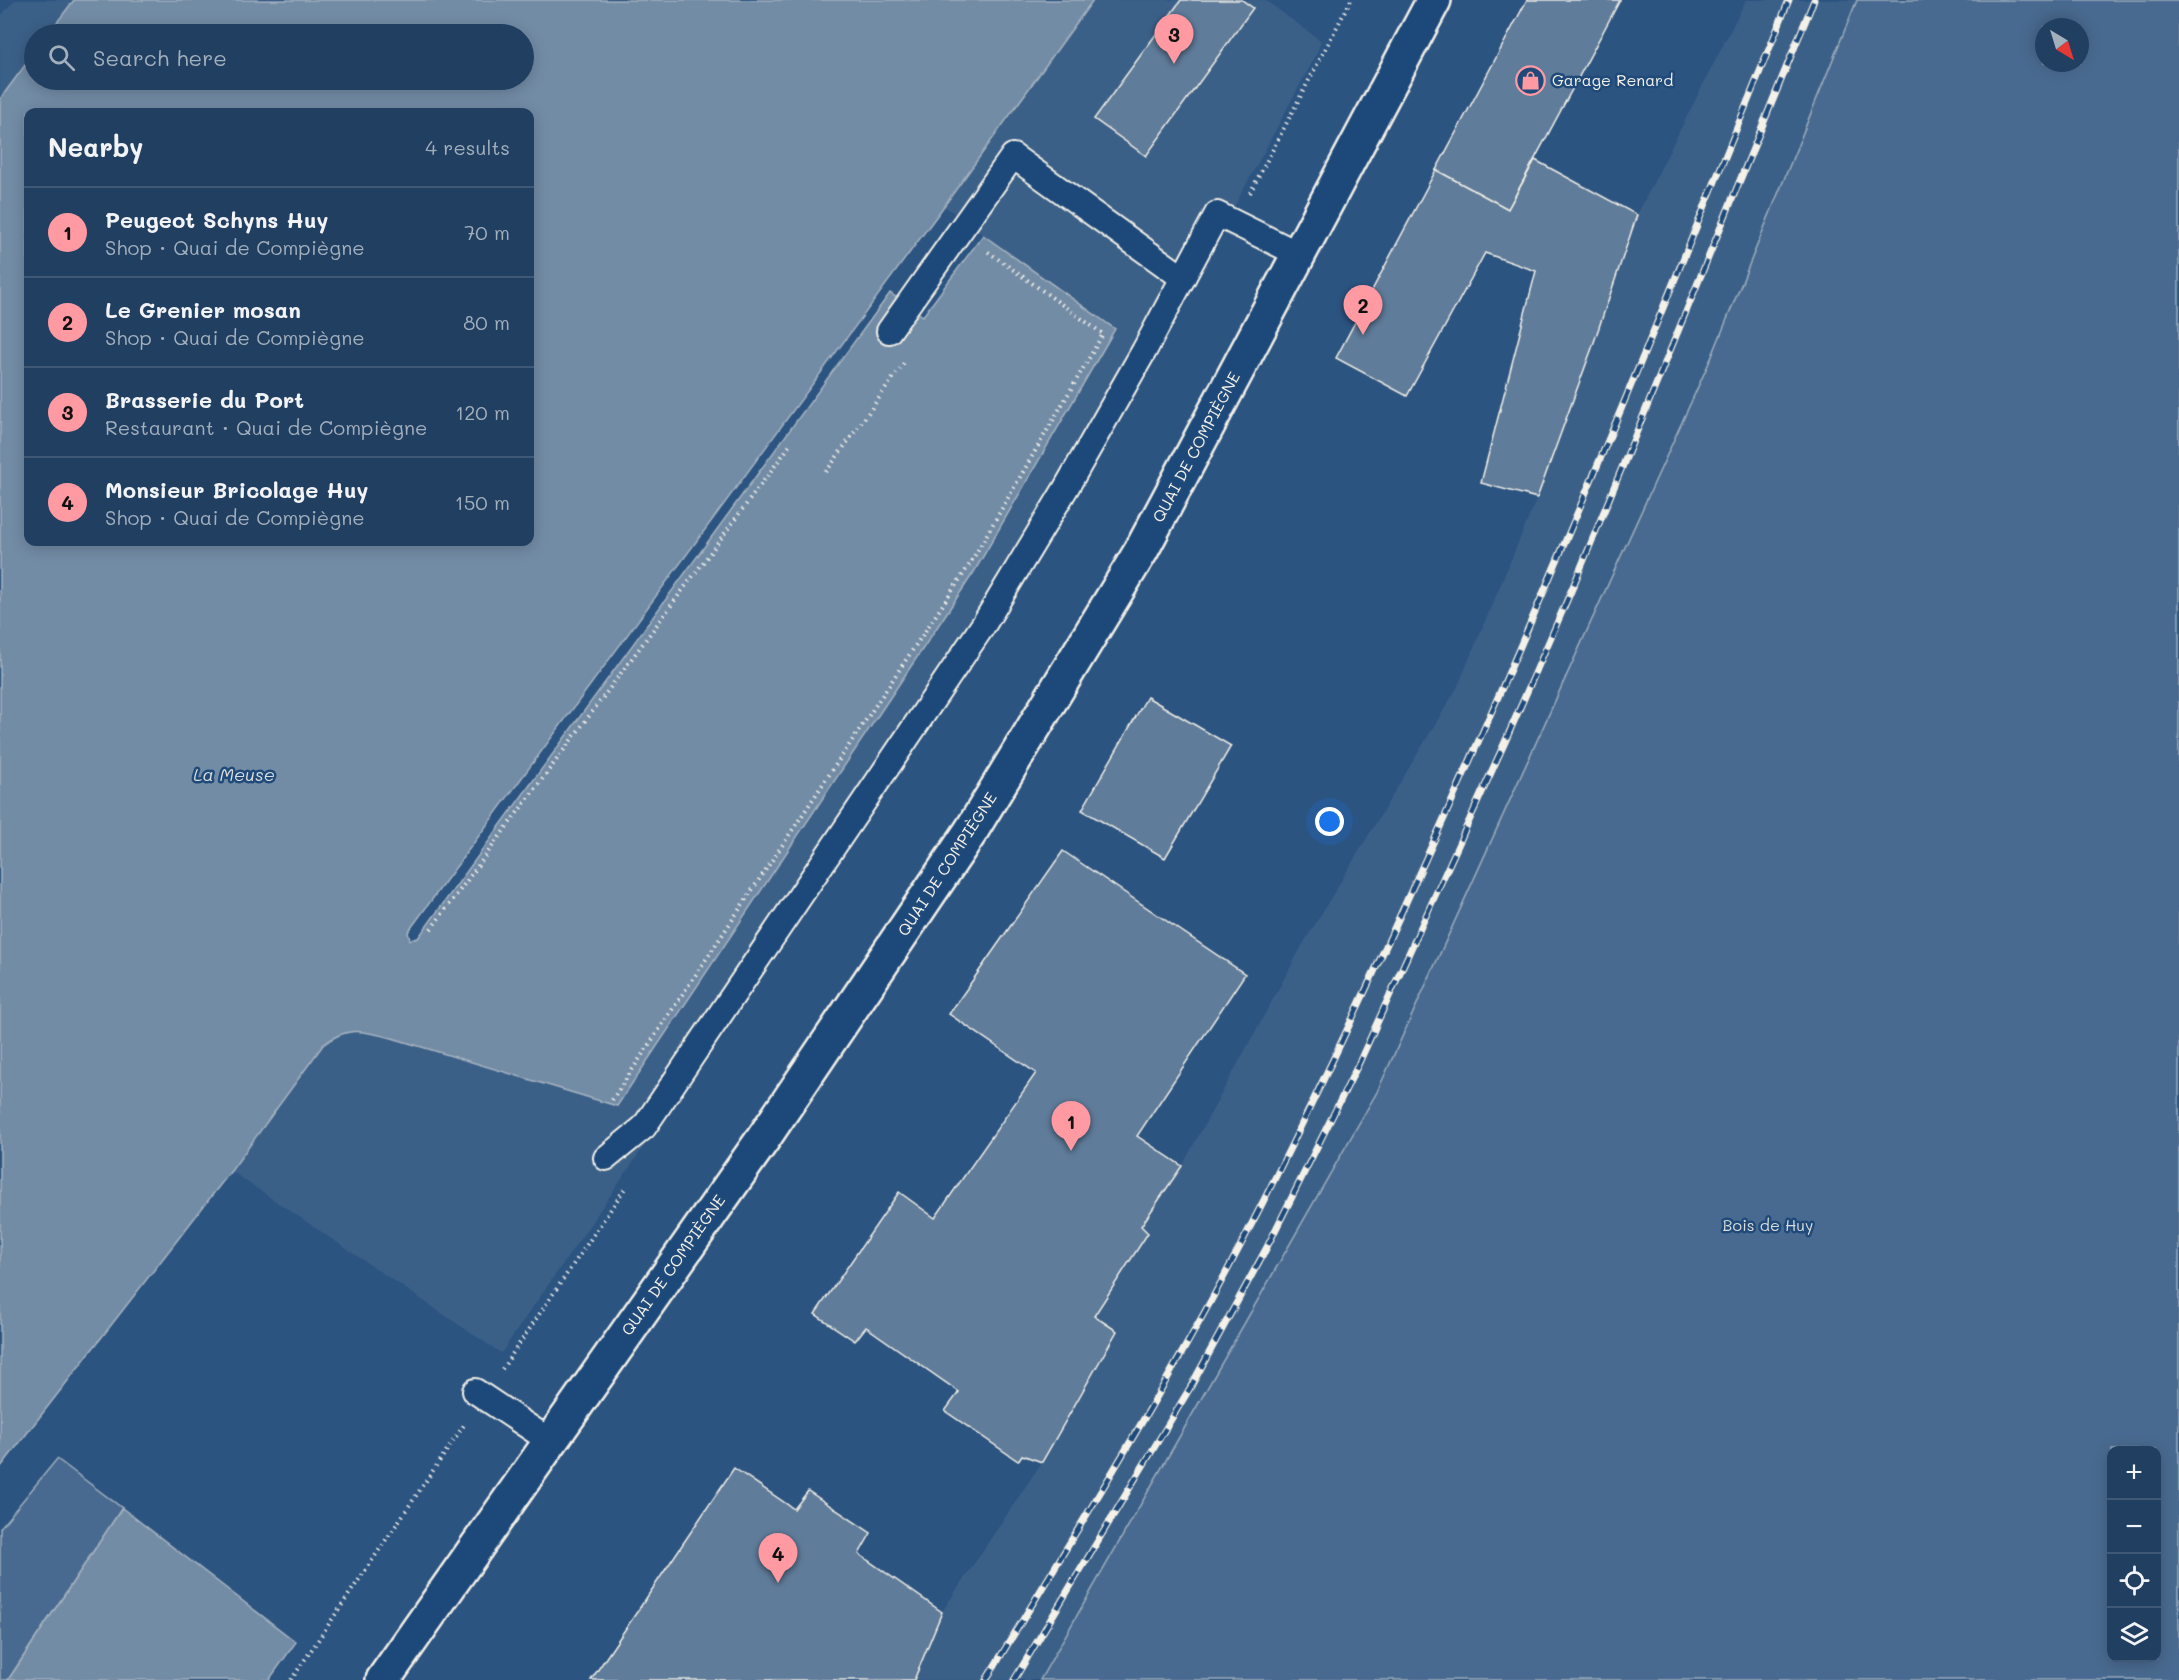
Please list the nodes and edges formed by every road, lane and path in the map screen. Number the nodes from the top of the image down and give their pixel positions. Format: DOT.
graph roads {
  1 [pos="1434,0"];
  2 [pos="985,249"];
  3 [pos="1300,255"];
  4 [pos="1183,278"];
  5 [pos="890,331"];
  6 [pos="909,356"];
  7 [pos="791,444"];
  8 [pos="826,472"];
  9 [pos="431,929"];
  10 [pos="612,1100"];
  11 [pos="606,1158"];
  12 [pos="475,1391"];
  13 [pos="550,1441"];
  14 [pos="383,1680"];
  1 -- 3 [label="main road, QUAI DE COMPIÈGNE"];
  2 -- 10 [label="path"];
  3 -- 4 [label="lane"];
  3 -- 13 [label="main road, QUAI DE COMPIÈGNE"];
  4 -- 5 [label="lane"];
  4 -- 11 [label="lane"];
  6 -- 8 [label="path"];
  7 -- 9 [label="path"];
  12 -- 13 [label="lane"];
  13 -- 14 [label="main road, QUAI DE COMPIÈGNE"];
}
